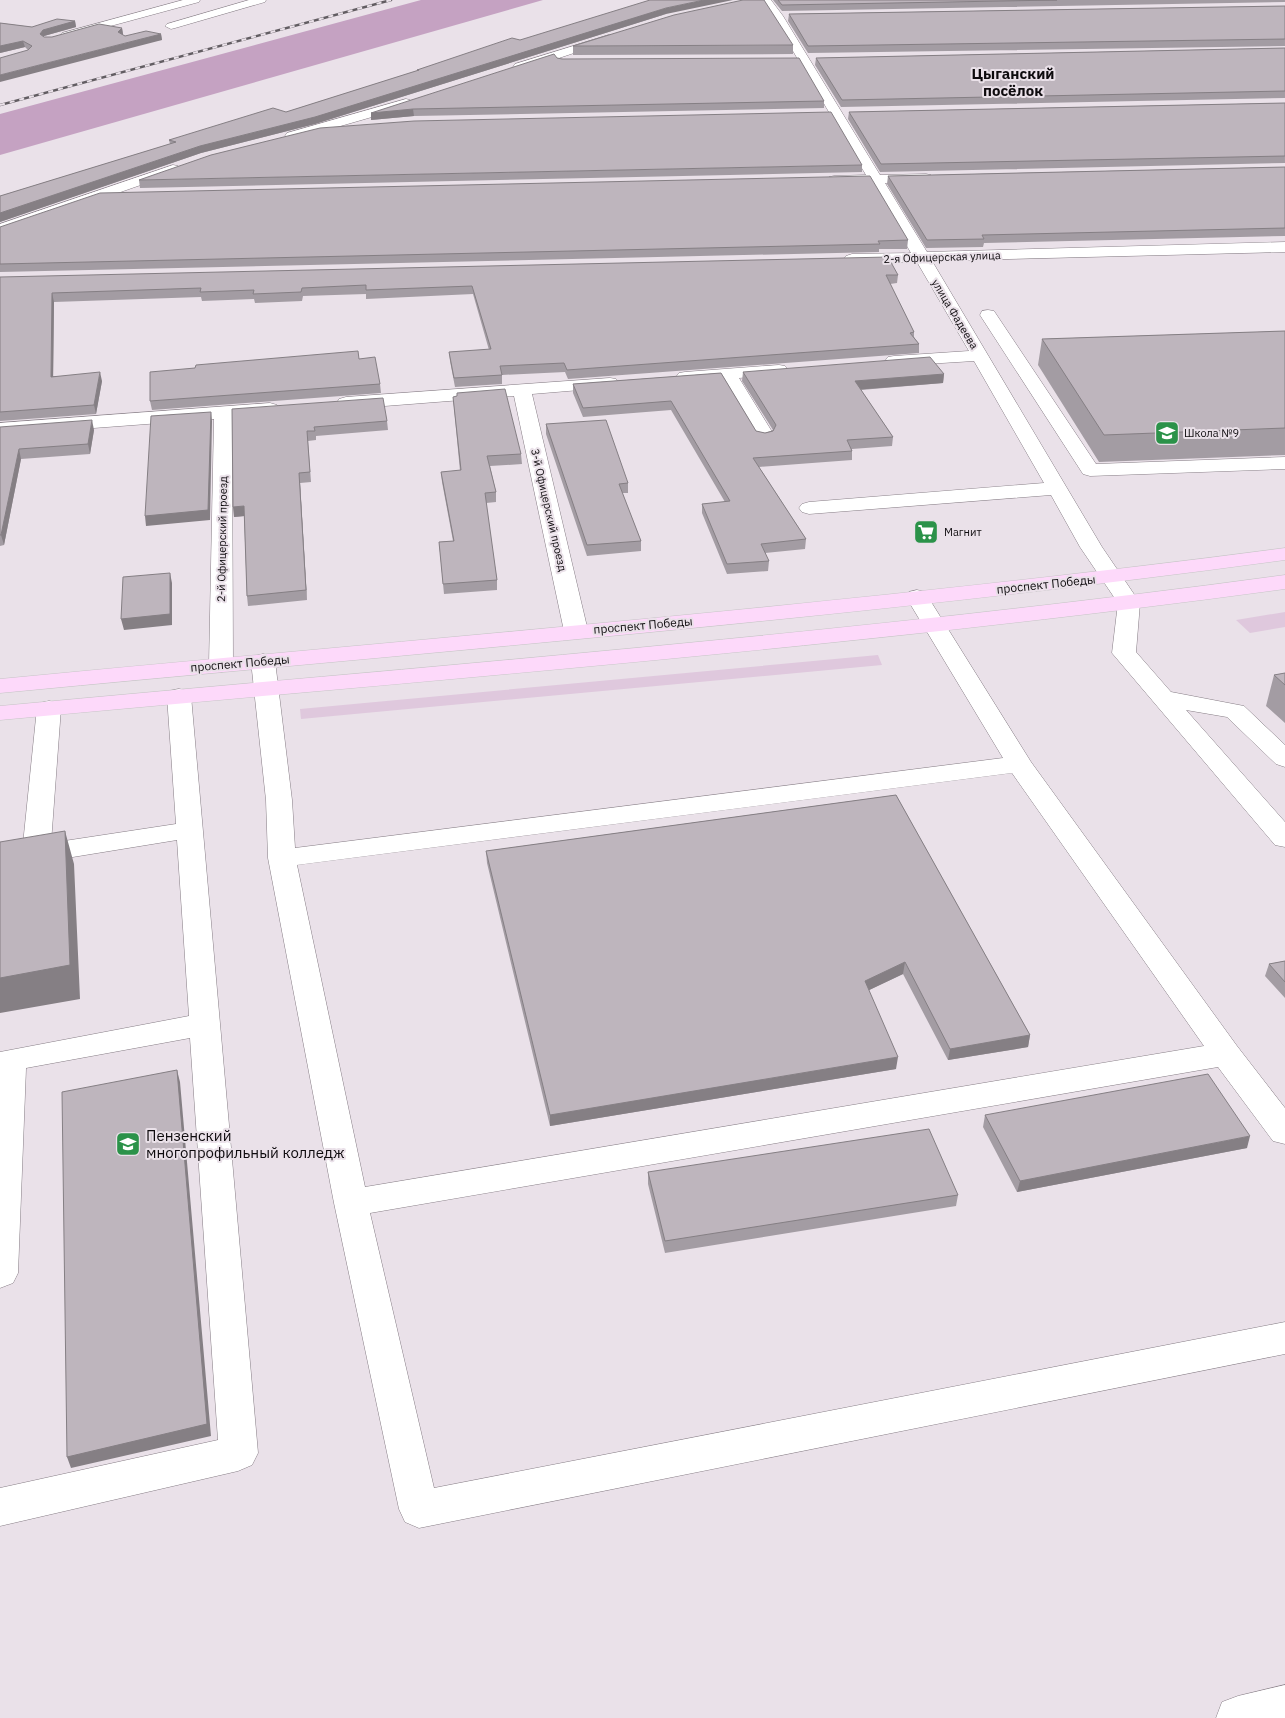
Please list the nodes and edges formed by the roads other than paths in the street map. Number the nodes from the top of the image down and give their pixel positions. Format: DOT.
graph roads {
  1 [pos="195,0"];
  2 [pos="261,0"];
  3 [pos="766,0"];
  4 [pos="778,16"];
  5 [pos="796,16"];
  6 [pos="156,30"];
  7 [pos="616,36"];
  8 [pos="59,37"];
  9 [pos="794,42"];
  10 [pos="812,42"];
  11 [pos="544,59"];
  12 [pos="578,61"];
  13 [pos="506,71"];
  14 [pos="836,113"];
  15 [pos="856,113"];
  16 [pos="816,114"];
  17 [pos="410,115"];
  18 [pos="386,124"];
  19 [pos="321,129"];
  20 [pos="278,139"];
  21 [pos="189,164"];
  22 [pos="936,178"];
  23 [pos="875,179"];
  24 [pos="815,180"];
  25 [pos="149,194"];
  26 [pos="99,195"];
  27 [pos="0,230"];
  28 [pos="1285,247"];
  29 [pos="921,258"];
  30 [pos="842,259"];
  31 [pos="988,315"];
  32 [pos="980,355"];
  33 [pos="1015,356"];
  34 [pos="1035,356"];
  35 [pos="873,363"];
  36 [pos="795,369"];
  37 [pos="727,374"];
  38 [pos="668,378"];
  39 [pos="629,381"];
  40 [pos="522,390"];
  41 [pos="333,404"];
  42 [pos="283,408"];
  43 [pos="223,412"];
  44 [pos="0,430"];
  45 [pos="764,435"];
  46 [pos="1285,463"];
  47 [pos="1058,489"];
  48 [pos="809,508"];
  49 [pos="1285,554"];
  50 [pos="1110,577"];
  51 [pos="1285,582"];
  52 [pos="917,597"];
  53 [pos="1129,602"];
  54 [pos="933,624"];
  55 [pos="576,631"];
  56 [pos="263,661"];
  57 [pos="221,665"];
  58 [pos="0,686"];
  59 [pos="266,688"];
  60 [pos="179,696"];
  61 [pos="1163,698"];
  62 [pos="49,708"];
  63 [pos="0,713"];
  64 [pos="1285,759"];
  65 [pos="1018,764"];
  66 [pos="190,830"];
  67 [pos="1285,839"];
  68 [pos="36,854"];
  69 [pos="282,858"];
  70 [pos="9,859"];
  71 [pos="205,1024"];
  72 [pos="1226,1054"];
  73 [pos="6,1061"];
  74 [pos="1285,1132"];
  75 [pos="351,1203"];
  76 [pos="0,1272"];
  77 [pos="1285,1338"];
  78 [pos="0,1507"];
  79 [pos="1285,1707"];
  80 [pos="1238,1718"];
  1 -- 8 [label="street"];
  2 -- 6 [label="street"];
  3 -- 4 [label="street, улица Фадеева"];
  4 -- 5 [label="street"];
  4 -- 9 [label="street, улица Фадеева"];
  7 -- 11 [label="street"];
  9 -- 10 [label="street"];
  9 -- 14 [label="street, улица Фадеева"];
  11 -- 12 [label="street"];
  11 -- 13 [label="street"];
  14 -- 15 [label="street"];
  14 -- 16 [label="street"];
  14 -- 23 [label="street, улица Фадеева"];
  17 -- 19 [label="street"];
  18 -- 19 [label="street"];
  19 -- 20 [label="street"];
  21 -- 26 [label="street"];
  22 -- 23 [label="street"];
  23 -- 24 [label="street"];
  23 -- 29 [label="street, улица Фадеева"];
  25 -- 26 [label="street"];
  26 -- 27 [label="street"];
  28 -- 29 [label="street, 2-я Офицерская улица"];
  29 -- 30 [label="street, 2-я Офицерская улица"];
  29 -- 32 [label="street, улица Фадеева"];
  31 -- 33 [label="street"];
  32 -- 35 [label="street"];
  32 -- 47 [label="street, улица Фадеева"];
  33 -- 34 [label="street"];
  33 -- 46 [label="street"];
  36 -- 37 [label="street"];
  37 -- 38 [label="street"];
  37 -- 45 [label="street"];
  39 -- 40 [label="street"];
  40 -- 41 [label="street"];
  40 -- 55 [label="street, 3-й Офицерский проезд"];
  42 -- 43 [label="street"];
  43 -- 44 [label="street"];
  43 -- 57 [label="street, 2-й Офицерский проезд"];
  47 -- 48 [label="street"];
  47 -- 50 [label="street, улица Фадеева"];
  49 -- 50 [label="main road, проспект Победы"];
  50 -- 52 [label="main road, проспект Победы"];
  50 -- 53 [label="street, улица Фадеева"];
  51 -- 53 [label="main road"];
  52 -- 54 [label="street"];
  52 -- 55 [label="main road, проспект Победы"];
  53 -- 54 [label="main road"];
  53 -- 61 [label="street"];
  54 -- 59 [label="main road"];
  54 -- 65 [label="street"];
  55 -- 56 [label="main road, проспект Победы"];
  56 -- 57 [label="main road, проспект Победы"];
  56 -- 59 [label="street"];
  57 -- 58 [label="main road, проспект Победы"];
  59 -- 60 [label="main road"];
  59 -- 69 [label="street"];
  60 -- 62 [label="main road"];
  60 -- 66 [label="street"];
  61 -- 64 [label="street"];
  61 -- 67 [label="street"];
  62 -- 63 [label="main road"];
  62 -- 68 [label="street"];
  65 -- 69 [label="street"];
  65 -- 72 [label="street"];
  66 -- 68 [label="street"];
  66 -- 71 [label="street"];
  68 -- 70 [label="street"];
  69 -- 75 [label="street"];
  71 -- 73 [label="street"];
  71 -- 78 [label="street"];
  72 -- 74 [label="street"];
  72 -- 75 [label="street"];
  73 -- 76 [label="street"];
  75 -- 77 [label="street"];
  79 -- 80 [label="street"];
}
